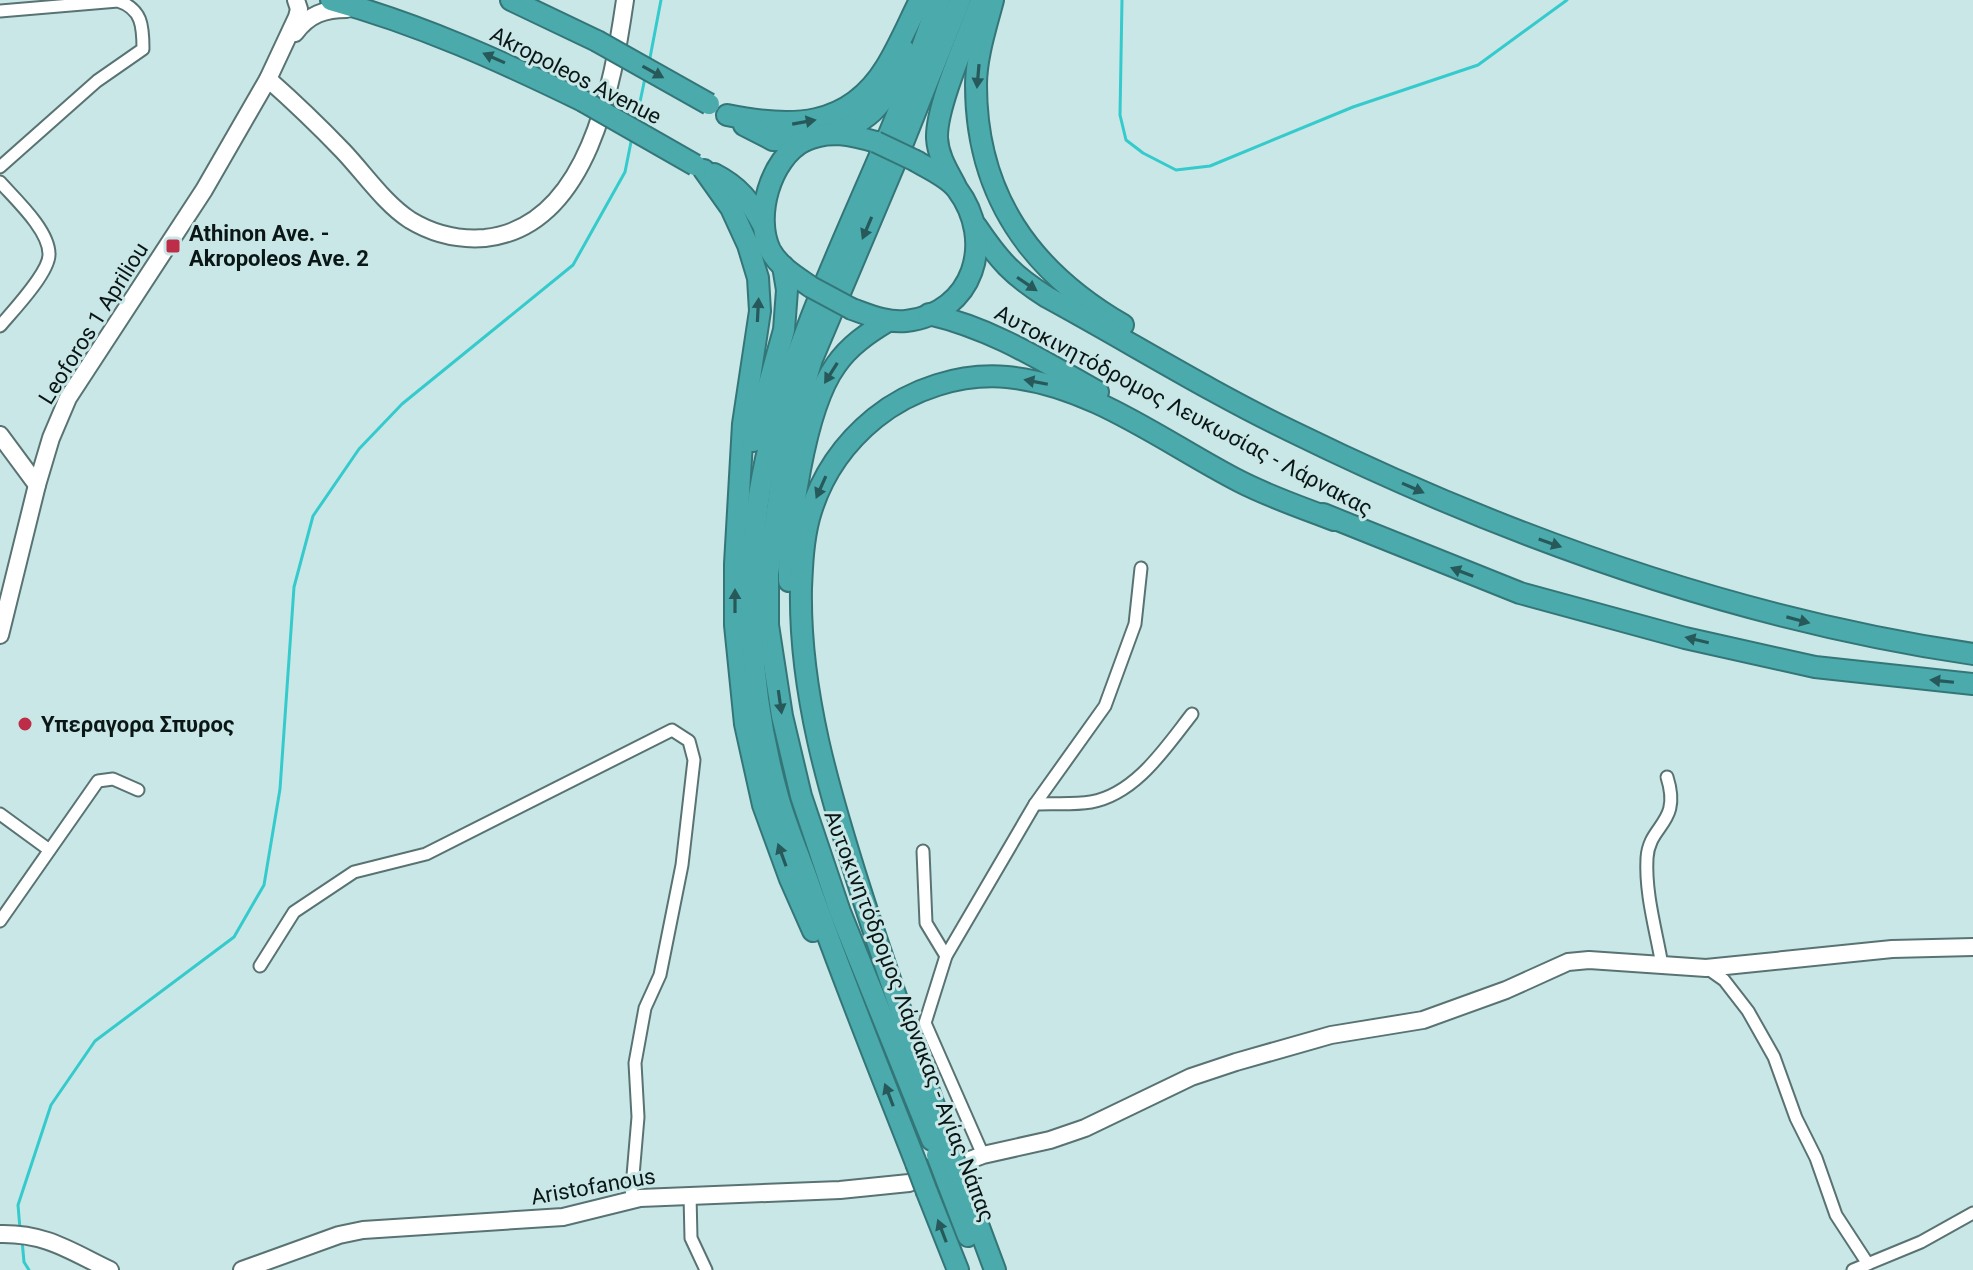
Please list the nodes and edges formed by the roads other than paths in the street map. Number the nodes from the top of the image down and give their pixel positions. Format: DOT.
graph roads {
  1 [pos="296,0"];
  2 [pos="331,0"];
  3 [pos="511,0"];
  4 [pos="625,0"];
  5 [pos="922,0"];
  6 [pos="939,0"];
  7 [pos="960,0"];
  8 [pos="981,0"];
  9 [pos="993,0"];
  10 [pos="368,10"];
  11 [pos="0,11"];
  12 [pos="279,58"];
  13 [pos="268,79"];
  14 [pos="718,110"];
  15 [pos="829,135"];
  16 [pos="804,141"];
  17 [pos="0,167"];
  18 [pos="700,167"];
  19 [pos="0,182"];
  20 [pos="955,186"];
  21 [pos="763,225"];
  22 [pos="976,226"];
  23 [pos="783,266"];
  24 [pos="929,314"];
  25 [pos="888,321"];
  26 [pos="0,326"];
  27 [pos="0,435"];
  28 [pos="1351,459"];
  29 [pos="37,485"];
  30 [pos="740,499"];
  31 [pos="1334,520"];
  32 [pos="1141,568"];
  33 [pos="0,635"];
  34 [pos="1973,654"];
  35 [pos="1973,684"];
  36 [pos="1192,714"];
  37 [pos="1667,777"];
  38 [pos="138,790"];
  39 [pos="1035,804"];
  40 [pos="0,814"];
  41 [pos="48,849"];
  42 [pos="923,851"];
  43 [pos="0,921"];
  44 [pos="1973,947"];
  45 [pos="946,956"];
  46 [pos="1662,965"];
  47 [pos="260,966"];
  48 [pos="1706,968"];
  49 [pos="863,1027"];
  50 [pos="928,1127"];
  51 [pos="944,1152"];
  52 [pos="983,1155"];
  53 [pos="917,1179"];
  54 [pos="954,1181"];
  55 [pos="690,1195"];
  56 [pos="631,1199"];
  57 [pos="1973,1213"];
  58 [pos="1,1234"];
  59 [pos="1868,1264"];
  60 [pos="110,1270"];
  61 [pos="242,1270"];
  62 [pos="706,1270"];
  63 [pos="958,1270"];
  64 [pos="982,1270"];
  65 [pos="995,1270"];
  66 [pos="1853,1270"];
  1 -- 12 [label="street, Leoforos 1 Apriliou"];
  2 -- 10 [label="highway, Akropoleos Avenue"];
  3 -- 14 [label="highway, Akropoleos Avenue, one-way, bridge"];
  4 -- 13 [label="street"];
  14 -- 5 [label="highway, one-way"];
  5 -- 15 [label="highway"];
  6 -- 49 [label="highway, Αυτοκινητόδρομος Λάρνακας - Αγίας Νάπας"];
  7 -- 50 [label="highway, Αυτοκινητόδρομος Λάρνακας - Αγίας Νάπας, one-way"];
  8 -- 20 [label="highway"];
  9 -- 28 [label="highway, one-way"];
  10 -- 12 [label="street, Leoforos 1 Apriliou"];
  18 -- 10 [label="highway, Akropoleos Avenue, one-way, bridge"];
  11 -- 17 [label="street"];
  12 -- 13 [label="street, Leoforos 1 Apriliou"];
  13 -- 29 [label="street, Leoforos 1 Apriliou"];
  14 -- 16 [label="highway, Akropoleos Avenue"];
  15 -- 16 [label="highway"];
  15 -- 20 [label="highway, bridge"];
  16 -- 21 [label="highway"];
  18 -- 21 [label="highway, Akropoleos Avenue"];
  30 -- 18 [label="highway, one-way"];
  19 -- 26 [label="street"];
  20 -- 22 [label="highway"];
  21 -- 23 [label="highway"];
  22 -- 24 [label="highway"];
  22 -- 28 [label="highway, one-way"];
  23 -- 25 [label="highway, bridge"];
  23 -- 30 [label="highway"];
  24 -- 25 [label="highway"];
  24 -- 31 [label="highway, Αυτοκινητόδρομος Λευκωσίας - Λάρνακας"];
  25 -- 50 [label="highway, one-way"];
  27 -- 29 [label="street"];
  28 -- 34 [label="highway, one-way"];
  29 -- 33 [label="street, Leoforos 1 Apriliou"];
  49 -- 30 [label="highway, one-way"];
  35 -- 31 [label="highway, Αυτοκινητόδρομος Λευκωσίας - Λάρνακας, one-way"];
  31 -- 51 [label="highway, one-way"];
  32 -- 39 [label="street"];
  36 -- 39 [label="street"];
  37 -- 46 [label="street"];
  38 -- 41 [label="street"];
  39 -- 45 [label="street"];
  40 -- 41 [label="street"];
  41 -- 43 [label="street"];
  42 -- 45 [label="street"];
  44 -- 48 [label="street, Aristofanous"];
  45 -- 52 [label="street"];
  46 -- 48 [label="street, Aristofanous"];
  46 -- 52 [label="street, Aristofanous"];
  47 -- 56 [label="street"];
  48 -- 59 [label="street"];
  53 -- 49 [label="highway, Αυτοκινητόδρομος Λάρνακας - Αγίας Νάπας, one-way"];
  50 -- 51 [label="highway, Αυτοκινητόδρομος Λάρνακας - Αγίας Νάπας"];
  51 -- 54 [label="highway, bridge"];
  52 -- 53 [label="street, Aristofanous"];
  53 -- 55 [label="street, Aristofanous"];
  63 -- 53 [label="highway, Αυτοκινητόδρομος Λάρνακας - Αγίας Νάπας, one-way"];
  54 -- 64 [label="highway, Αυτοκινητόδρομος Λάρνακας - Αγίας Νάπας"];
  54 -- 65 [label="highway"];
  55 -- 56 [label="street, Aristofanous"];
  55 -- 62 [label="street"];
  56 -- 61 [label="street, Aristofanous"];
  57 -- 59 [label="street"];
  58 -- 60 [label="street"];
  59 -- 66 [label="street"];
}
